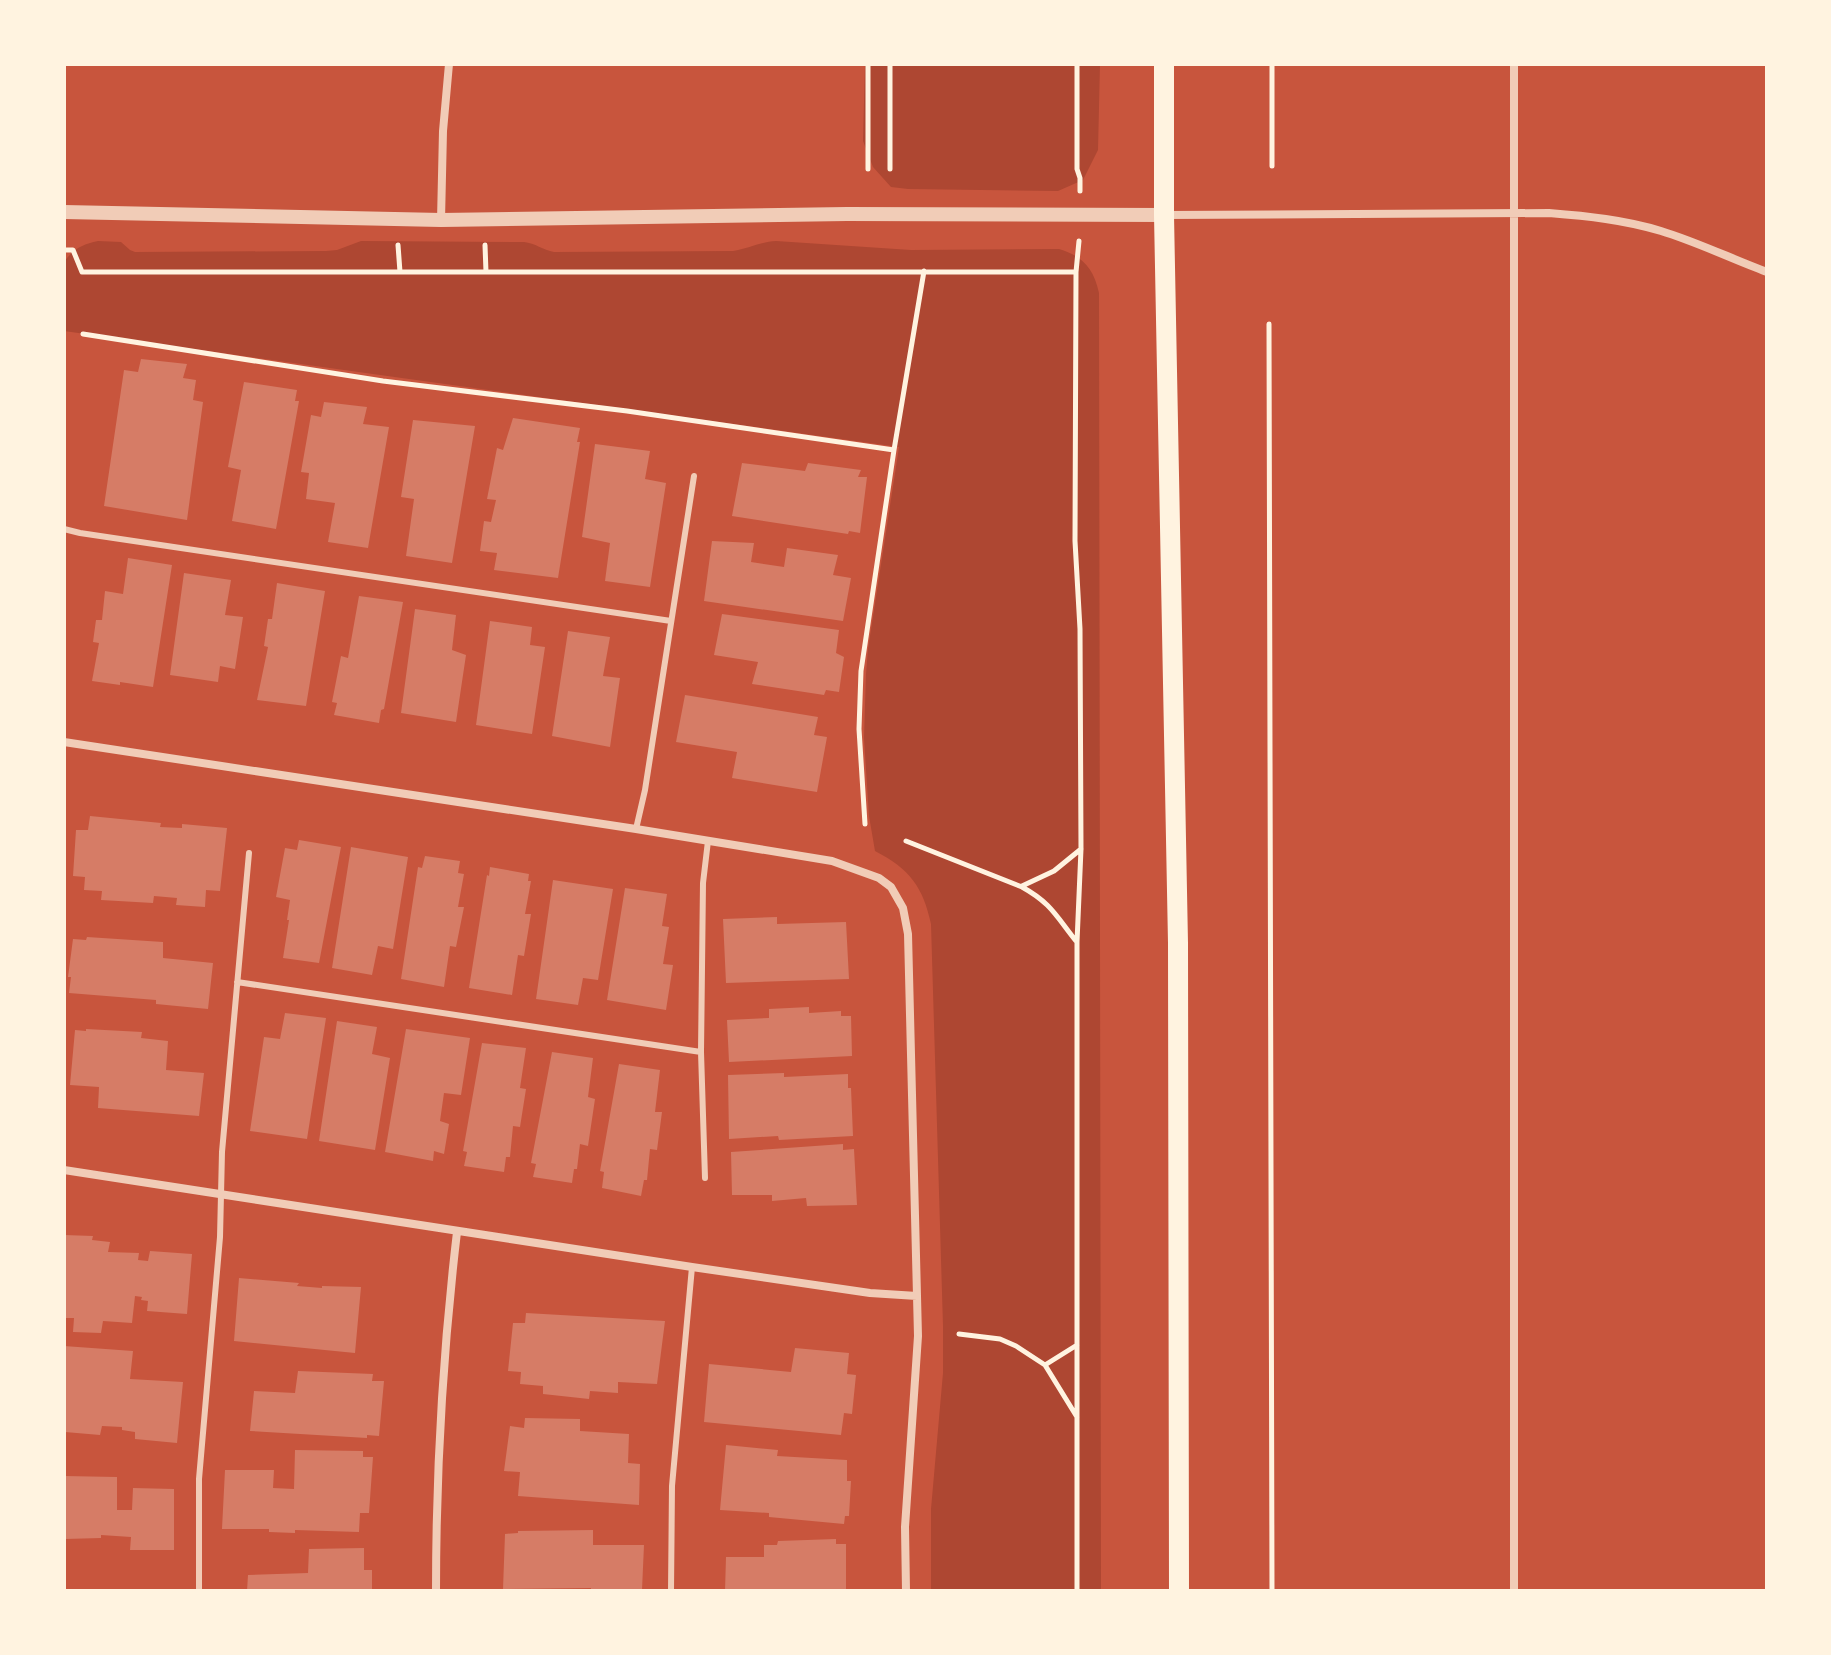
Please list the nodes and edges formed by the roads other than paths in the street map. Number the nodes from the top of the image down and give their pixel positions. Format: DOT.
graph roads {
  1 [pos="449,64"];
  2 [pos="1164,64"];
  3 [pos="1514,64"];
  4 [pos="64,212"];
  5 [pos="1514,213"];
  6 [pos="1164,215"];
  7 [pos="441,220"];
  8 [pos="1767,272"];
  9 [pos="694,476"];
  10 [pos="64,529"];
  11 [pos="671,621"];
  12 [pos="64,742"];
  13 [pos="636,829"];
  14 [pos="708,841"];
  15 [pos="249,853"];
  16 [pos="237,982"];
  17 [pos="701,1052"];
  18 [pos="64,1170"];
  19 [pos="705,1178"];
  20 [pos="221,1196"];
  21 [pos="457,1232"];
  22 [pos="692,1267"];
  23 [pos="917,1296"];
  24 [pos="199,1591"];
  25 [pos="436,1591"];
  26 [pos="671,1591"];
  27 [pos="906,1591"];
  28 [pos="1179,1591"];
  29 [pos="1514,1591"];
  1 -- 7 [label="street"];
  2 -- 6 [label="main road"];
  3 -- 5 [label="street"];
  4 -- 7 [label="street"];
  5 -- 6 [label="street"];
  5 -- 8 [label="street"];
  5 -- 29 [label="street"];
  6 -- 7 [label="street"];
  6 -- 28 [label="main road"];
  9 -- 11 [label="lane"];
  10 -- 11 [label="lane"];
  11 -- 13 [label="lane"];
  12 -- 13 [label="street"];
  13 -- 14 [label="street"];
  14 -- 17 [label="lane"];
  14 -- 23 [label="street"];
  15 -- 16 [label="lane"];
  16 -- 17 [label="lane"];
  16 -- 20 [label="lane"];
  17 -- 19 [label="lane"];
  18 -- 20 [label="street"];
  20 -- 21 [label="street"];
  20 -- 24 [label="lane"];
  21 -- 22 [label="street"];
  21 -- 25 [label="street"];
  22 -- 23 [label="street"];
  22 -- 26 [label="lane"];
  23 -- 27 [label="street"];
}
